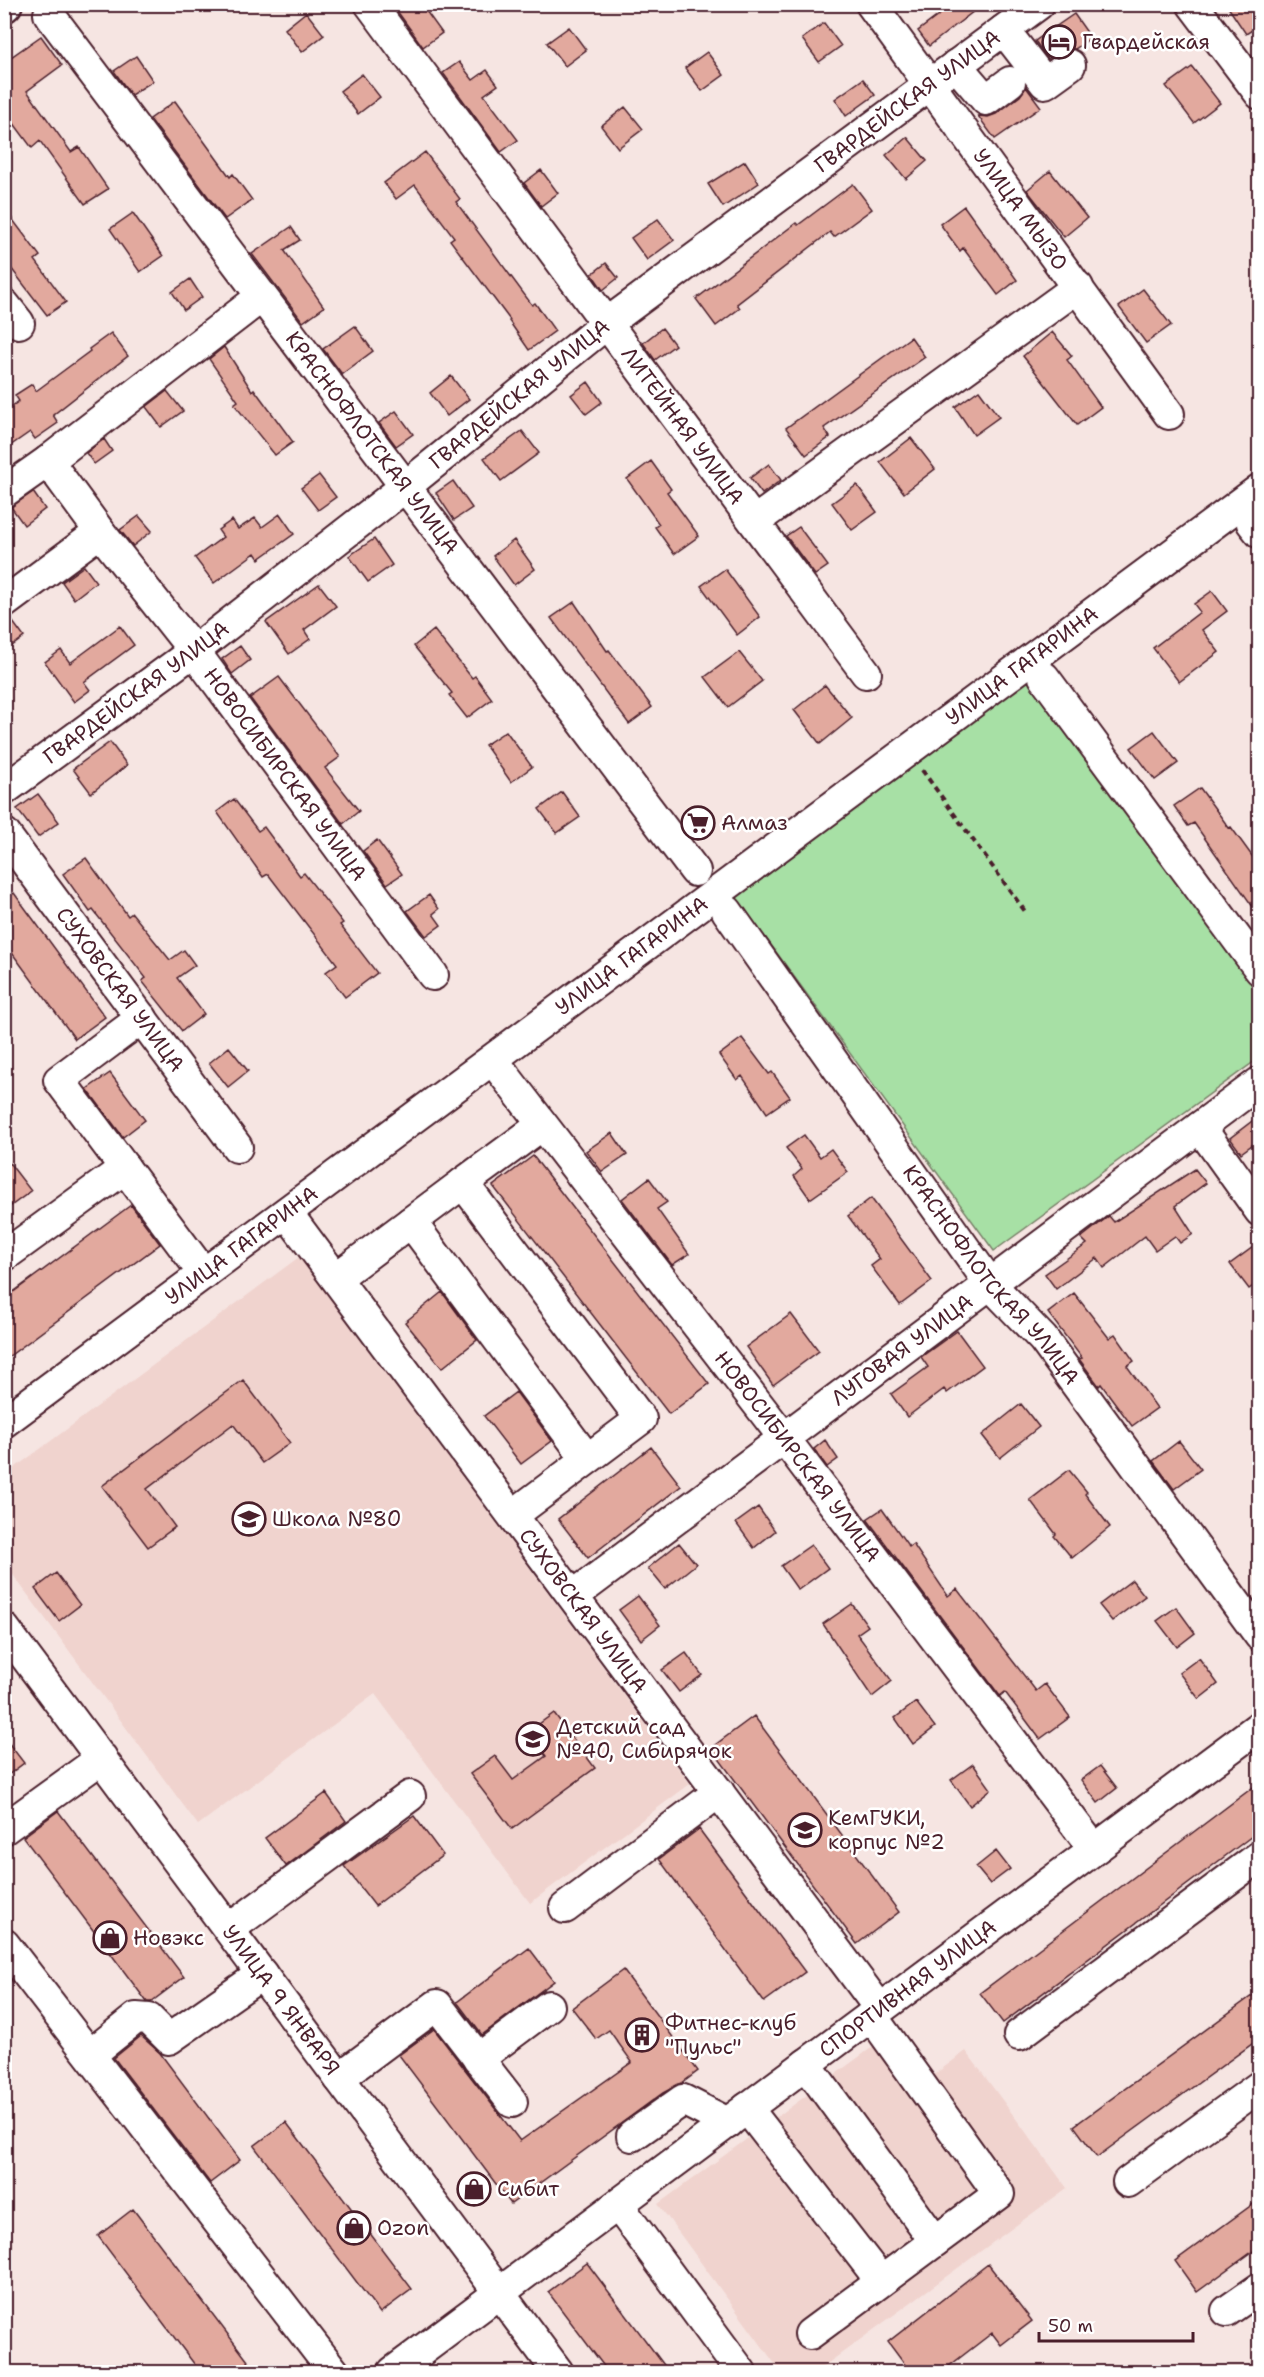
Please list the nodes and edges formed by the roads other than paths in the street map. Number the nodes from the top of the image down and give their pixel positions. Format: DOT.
graph roads {
  1 [pos="370,4"];
  2 [pos="871,4"];
  3 [pos="1039,4"];
  4 [pos="1192,4"];
  5 [pos="49,14"];
  6 [pos="1004,30"];
  7 [pos="956,65"];
  8 [pos="1070,65"];
  9 [pos="1010,82"];
  10 [pos="929,86"];
  11 [pos="1260,94"];
  12 [pos="1078,287"];
  13 [pos="261,297"];
  14 [pos="606,324"];
  15 [pos="1169,414"];
  16 [pos="48,461"];
  17 [pos="405,486"];
  18 [pos="1260,489"];
  19 [pos="4,492"];
  20 [pos="755,521"];
  21 [pos="100,532"];
  22 [pos="4,603"];
  23 [pos="194,651"];
  24 [pos="866,673"];
  25 [pos="1044,677"];
  26 [pos="4,790"];
  27 [pos="4,833"];
  28 [pos="695,871"];
  29 [pos="727,911"];
  30 [pos="1260,970"];
  31 [pos="433,975"];
  32 [pos="142,1018"];
  33 [pos="500,1068"];
  34 [pos="1260,1082"];
  35 [pos="542,1125"];
  36 [pos="1200,1127"];
  37 [pos="237,1147"];
  38 [pos="125,1168"];
  39 [pos="464,1183"];
  40 [pos="1260,1210"];
  41 [pos="287,1213"];
  42 [pos="411,1222"];
  43 [pos="4,1256"];
  44 [pos="204,1274"];
  45 [pos="336,1278"];
  46 [pos="990,1284"];
  47 [pos="7,1414"];
  48 [pos="784,1438"];
  49 [pos="587,1459"];
  50 [pos="513,1515"];
  51 [pos="573,1596"];
  52 [pos="4,1628"];
  53 [pos="1260,1636"];
  54 [pos="1260,1726"];
  55 [pos="102,1758"];
  56 [pos="719,1792"];
  57 [pos="410,1796"];
  58 [pos="4,1829"];
  59 [pos="1094,1849"];
  60 [pos="1258,1859"];
  61 [pos="565,1908"];
  62 [pos="229,1929"];
  63 [pos="4,1944"];
  64 [pos="262,1974"];
  65 [pos="549,2006"];
  66 [pos="876,2012"];
  67 [pos="1019,2035"];
  68 [pos="91,2054"];
  69 [pos="478,2059"];
  70 [pos="806,2064"];
  71 [pos="339,2078"];
  72 [pos="1260,2086"];
  73 [pos="512,2102"];
  74 [pos="737,2115"];
  75 [pos="632,2136"];
  76 [pos="1128,2182"];
  77 [pos="618,2205"];
  78 [pos="935,2241"];
  79 [pos="881,2281"];
  80 [pos="1260,2288"];
  81 [pos="499,2293"];
  82 [pos="1227,2311"];
  83 [pos="810,2334"];
  84 [pos="334,2373"];
  85 [pos="393,2373"];
  86 [pos="558,2373"];
  87 [pos="741,2373"];
  1 -- 14 [label="street, ЛИТЕЙНАЯ УЛИЦА"];
  2 -- 10 [label="street, УЛИЦА МЫЗО"];
  3 -- 6 [label="street, ГВАРДЕЙСКАЯ УЛИЦА"];
  4 -- 11 [label="street"];
  5 -- 13 [label="street, КРАСНОФЛОТСКАЯ УЛИЦА"];
  6 -- 7 [label="street, ГВАРДЕЙСКАЯ УЛИЦА"];
  6 -- 8 [label="street"];
  7 -- 9 [label="street"];
  7 -- 10 [label="street, ГВАРДЕЙСКАЯ УЛИЦА"];
  10 -- 12 [label="street, УЛИЦА МЫЗО"];
  10 -- 14 [label="street, ГВАРДЕЙСКАЯ УЛИЦА"];
  12 -- 15 [label="street, УЛИЦА МЫЗО"];
  12 -- 20 [label="street"];
  13 -- 16 [label="street"];
  13 -- 17 [label="street, КРАСНОФЛОТСКАЯ УЛИЦА"];
  14 -- 17 [label="street, ГВАРДЕЙСКАЯ УЛИЦА"];
  14 -- 20 [label="street, ЛИТЕЙНАЯ УЛИЦА"];
  16 -- 19 [label="street"];
  16 -- 21 [label="street, НОВОСИБИРСКАЯ УЛИЦА"];
  17 -- 23 [label="street, ГВАРДЕЙСКАЯ УЛИЦА"];
  17 -- 28 [label="street, КРАСНОФЛОТСКАЯ УЛИЦА"];
  18 -- 41 [label="street, УЛИЦА ГАГАРИНА"];
  20 -- 24 [label="street, ЛИТЕЙНАЯ УЛИЦА"];
  21 -- 22 [label="street"];
  21 -- 23 [label="street, НОВОСИБИРСКАЯ УЛИЦА"];
  23 -- 26 [label="street, ГВАРДЕЙСКАЯ УЛИЦА"];
  23 -- 31 [label="street, НОВОСИБИРСКАЯ УЛИЦА"];
  25 -- 30 [label="street"];
  27 -- 32 [label="street, СУХОВСКАЯ УЛИЦА"];
  29 -- 46 [label="street, КРАСНОФЛОТСКАЯ УЛИЦА"];
  32 -- 37 [label="street, СУХОВСКАЯ УЛИЦА"];
  32 -- 38 [label="street"];
  33 -- 35 [label="street, НОВОСИБИРСКАЯ УЛИЦА"];
  34 -- 36 [label="street, ЛУГОВАЯ УЛИЦА"];
  35 -- 39 [label="street"];
  35 -- 48 [label="street, НОВОСИБИРСКАЯ УЛИЦА"];
  36 -- 40 [label="street"];
  36 -- 46 [label="street, ЛУГОВАЯ УЛИЦА"];
  38 -- 43 [label="street"];
  38 -- 44 [label="street"];
  39 -- 42 [label="street"];
  39 -- 49 [label="street"];
  41 -- 44 [label="street, УЛИЦА ГАГАРИНА"];
  41 -- 45 [label="street, СУХОВСКАЯ УЛИЦА"];
  42 -- 45 [label="street"];
  42 -- 49 [label="street"];
  44 -- 47 [label="street, УЛИЦА ГАГАРИНА"];
  45 -- 50 [label="street, СУХОВСКАЯ УЛИЦА"];
  46 -- 48 [label="street, ЛУГОВАЯ УЛИЦА"];
  46 -- 53 [label="street, КРАСНОФЛОТСКАЯ УЛИЦА"];
  48 -- 51 [label="street, ЛУГОВАЯ УЛИЦА"];
  48 -- 59 [label="street, НОВОСИБИРСКАЯ УЛИЦА"];
  49 -- 50 [label="street"];
  50 -- 51 [label="street, СУХОВСКАЯ УЛИЦА"];
  51 -- 56 [label="street, СУХОВСКАЯ УЛИЦА"];
  52 -- 55 [label="street, УЛИЦА 9 ЯНВАРЯ"];
  54 -- 59 [label="street, СПОРТИВНАЯ УЛИЦА"];
  55 -- 58 [label="street"];
  55 -- 62 [label="street, УЛИЦА 9 ЯНВАРЯ"];
  56 -- 61 [label="street"];
  56 -- 66 [label="street, СУХОВСКАЯ УЛИЦА"];
  57 -- 62 [label="street"];
  59 -- 66 [label="street, СПОРТИВНАЯ УЛИЦА"];
  60 -- 67 [label="street"];
  62 -- 64 [label="street, УЛИЦА 9 ЯНВАРЯ"];
  63 -- 68 [label="street"];
  64 -- 68 [label="street"];
  64 -- 71 [label="street, УЛИЦА 9 ЯНВАРЯ"];
  65 -- 69 [label="street"];
  66 -- 70 [label="street, СПОРТИВНАЯ УЛИЦА"];
  66 -- 78 [label="street, СУХОВСКАЯ УЛИЦА"];
  68 -- 84 [label="street"];
  69 -- 71 [label="street"];
  69 -- 73 [label="street"];
  70 -- 74 [label="street, СПОРТИВНАЯ УЛИЦА"];
  70 -- 78 [label="street"];
  71 -- 81 [label="street, УЛИЦА 9 ЯНВАРЯ"];
  72 -- 76 [label="street"];
  74 -- 75 [label="street"];
  74 -- 77 [label="street, СПОРТИВНАЯ УЛИЦА"];
  74 -- 79 [label="street"];
  77 -- 81 [label="street, СПОРТИВНАЯ УЛИЦА"];
  77 -- 87 [label="street"];
  78 -- 79 [label="street"];
  79 -- 83 [label="street"];
  80 -- 82 [label="street"];
  81 -- 85 [label="street, СПОРТИВНАЯ УЛИЦА"];
  81 -- 86 [label="street, УЛИЦА 9 ЯНВАРЯ"];
}
